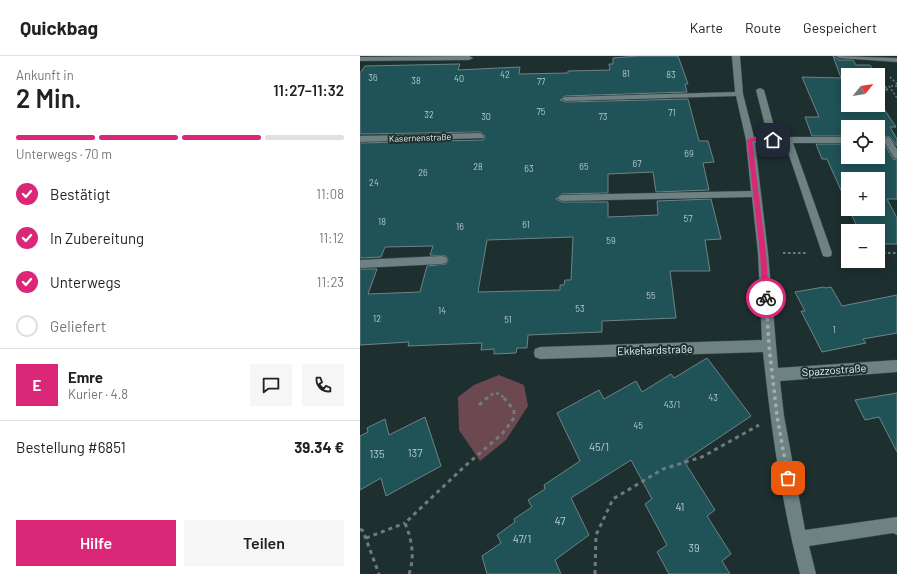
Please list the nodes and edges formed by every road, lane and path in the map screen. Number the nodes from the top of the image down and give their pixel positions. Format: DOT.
graph roads {
  1 [pos="736,56"];
  2 [pos="839,56"];
  3 [pos="469,58"];
  4 [pos="360,59"];
  5 [pos="897,60"];
  6 [pos="897,86"];
  7 [pos="760,90"];
  8 [pos="739,94"];
  9 [pos="565,98"];
  10 [pos="897,98"];
  11 [pos="480,136"];
  12 [pos="360,139"];
  13 [pos="750,140"];
  14 [pos="773,140"];
  15 [pos="788,140"];
  16 [pos="841,140"];
  17 [pos="885,140"];
  18 [pos="897,140"];
  19 [pos="885,142"];
  20 [pos="897,156"];
  21 [pos="755,194"];
  22 [pos="562,198"];
  23 [pos="827,253"];
  24 [pos="885,253"];
  25 [pos="897,253"];
  26 [pos="442,260"];
  27 [pos="360,264"];
  28 [pos="769,346"];
  29 [pos="540,353"];
  30 [pos="897,366"];
  31 [pos="772,375"];
  32 [pos="479,405"];
  33 [pos="777,416"];
  34 [pos="405,522"];
  35 [pos="897,527"];
  36 [pos="360,529"];
  37 [pos="366,538"];
  38 [pos="799,539"];
  39 [pos="379,574"];
  40 [pos="409,574"];
  41 [pos="595,574"];
  42 [pos="808,574"];
  1 -- 8 [label="street"];
  2 -- 5 [label="street"];
  3 -- 4 [label="street"];
  6 -- 10 [label="path"];
  7 -- 14 [label="street"];
  8 -- 9 [label="street"];
  8 -- 13 [label="street"];
  11 -- 12 [label="street, Kasernenstraße"];
  13 -- 14 [label="street"];
  13 -- 21 [label="street"];
  14 -- 15 [label="street"];
  15 -- 16 [label="street"];
  15 -- 23 [label="street"];
  17 -- 18 [label="street"];
  19 -- 20 [label="street"];
  21 -- 22 [label="street"];
  21 -- 28 [label="street"];
  24 -- 25 [label="path"];
  26 -- 27 [label="street"];
  28 -- 29 [label="street, Ekkehardstraße"];
  28 -- 31 [label="street"];
  30 -- 31 [label="street, Spazzostraße"];
  31 -- 33 [label="street"];
  32 -- 34 [label="path"];
  33 -- 38 [label="street"];
  33 -- 41 [label="path"];
  34 -- 37 [label="path"];
  34 -- 40 [label="path"];
  35 -- 38 [label="street"];
  36 -- 37 [label="path"];
  37 -- 39 [label="path"];
  38 -- 42 [label="street"];
}
